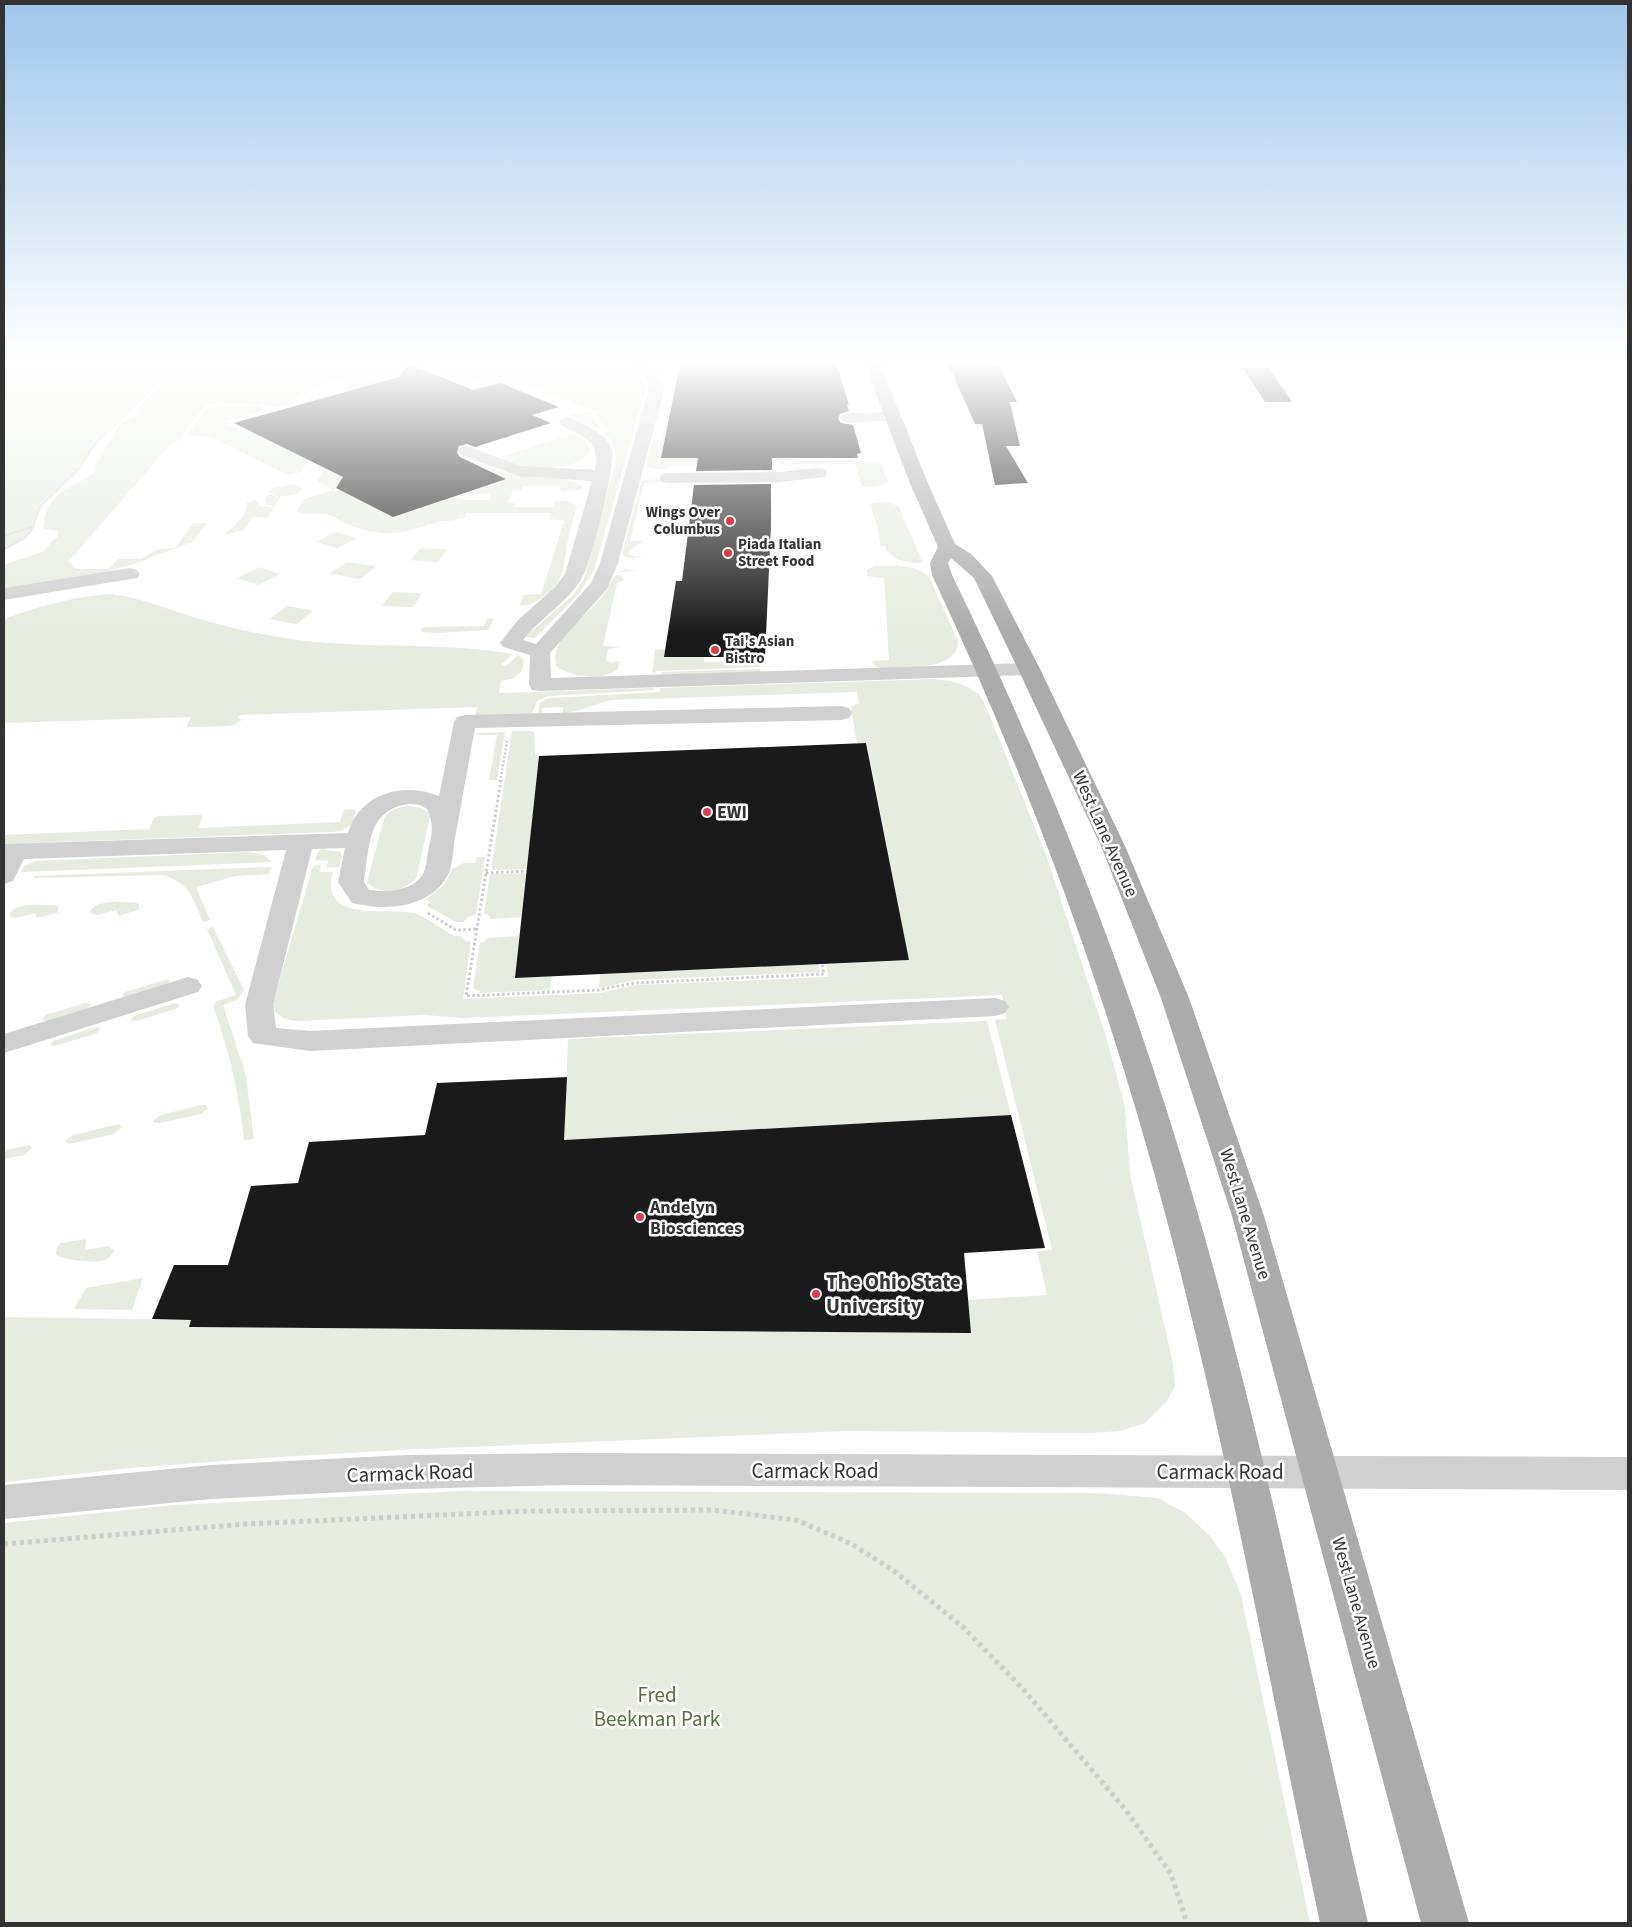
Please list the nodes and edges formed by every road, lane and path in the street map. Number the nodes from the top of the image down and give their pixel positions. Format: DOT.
graph roads {
  1 [pos="89,454"];
  2 [pos="474,454"];
  3 [pos="604,454"];
  4 [pos="639,454"];
  5 [pos="907,454"];
  6 [pos="819,473"];
  7 [pos="602,476"];
  8 [pos="668,478"];
  9 [pos="34,526"];
  10 [pos="4,536"];
  11 [pos="947,547"];
  12 [pos="4,550"];
  13 [pos="4,594"];
  14 [pos="4,608"];
  15 [pos="540,652"];
  16 [pos="1029,670"];
  17 [pos="986,671"];
  18 [pos="842,713"];
  19 [pos="508,740"];
  20 [pos="445,825"];
  21 [pos="359,840"];
  22 [pos="301,842"];
  23 [pos="9,852"];
  24 [pos="526,871"];
  25 [pos="486,873"];
  26 [pos="4,876"];
  27 [pos="822,964"];
  28 [pos="188,986"];
  29 [pos="996,1007"];
  30 [pos="4,1044"];
  31 [pos="1245,1472"];
  32 [pos="1318,1472"];
  33 [pos="1628,1474"];
  34 [pos="4,1502"];
  35 [pos="4,1544"];
  36 [pos="1187,1923"];
  37 [pos="1344,1923"];
  38 [pos="1445,1923"];
  1 -- 9 [label="path"];
  2 -- 7 [label="street"];
  3 -- 7 [label="street"];
  4 -- 15 [label="street"];
  5 -- 11 [label="main road"];
  6 -- 8 [label="street"];
  7 -- 15 [label="street"];
  9 -- 10 [label="path"];
  9 -- 12 [label="path"];
  11 -- 16 [label="main road, West Lane Avenue"];
  11 -- 17 [label="main road"];
  13 -- 14 [label="street"];
  15 -- 17 [label="street"];
  16 -- 17 [label="street"];
  16 -- 32 [label="main road, West Lane Avenue"];
  17 -- 31 [label="main road"];
  18 -- 20 [label="street"];
  19 -- 25 [label="path"];
  20 -- 21 [label="street"];
  20 -- 21 [label="street"];
  21 -- 22 [label="street"];
  22 -- 23 [label="street"];
  22 -- 29 [label="street"];
  23 -- 26 [label="street"];
  24 -- 25 [label="path"];
  25 -- 27 [label="path"];
  28 -- 30 [label="street"];
  31 -- 32 [label="street, Carmack Road"];
  31 -- 34 [label="street, Carmack Road"];
  31 -- 37 [label="main road"];
  32 -- 33 [label="street, Carmack Road"];
  32 -- 38 [label="main road, West Lane Avenue"];
  35 -- 36 [label="path"];
}
